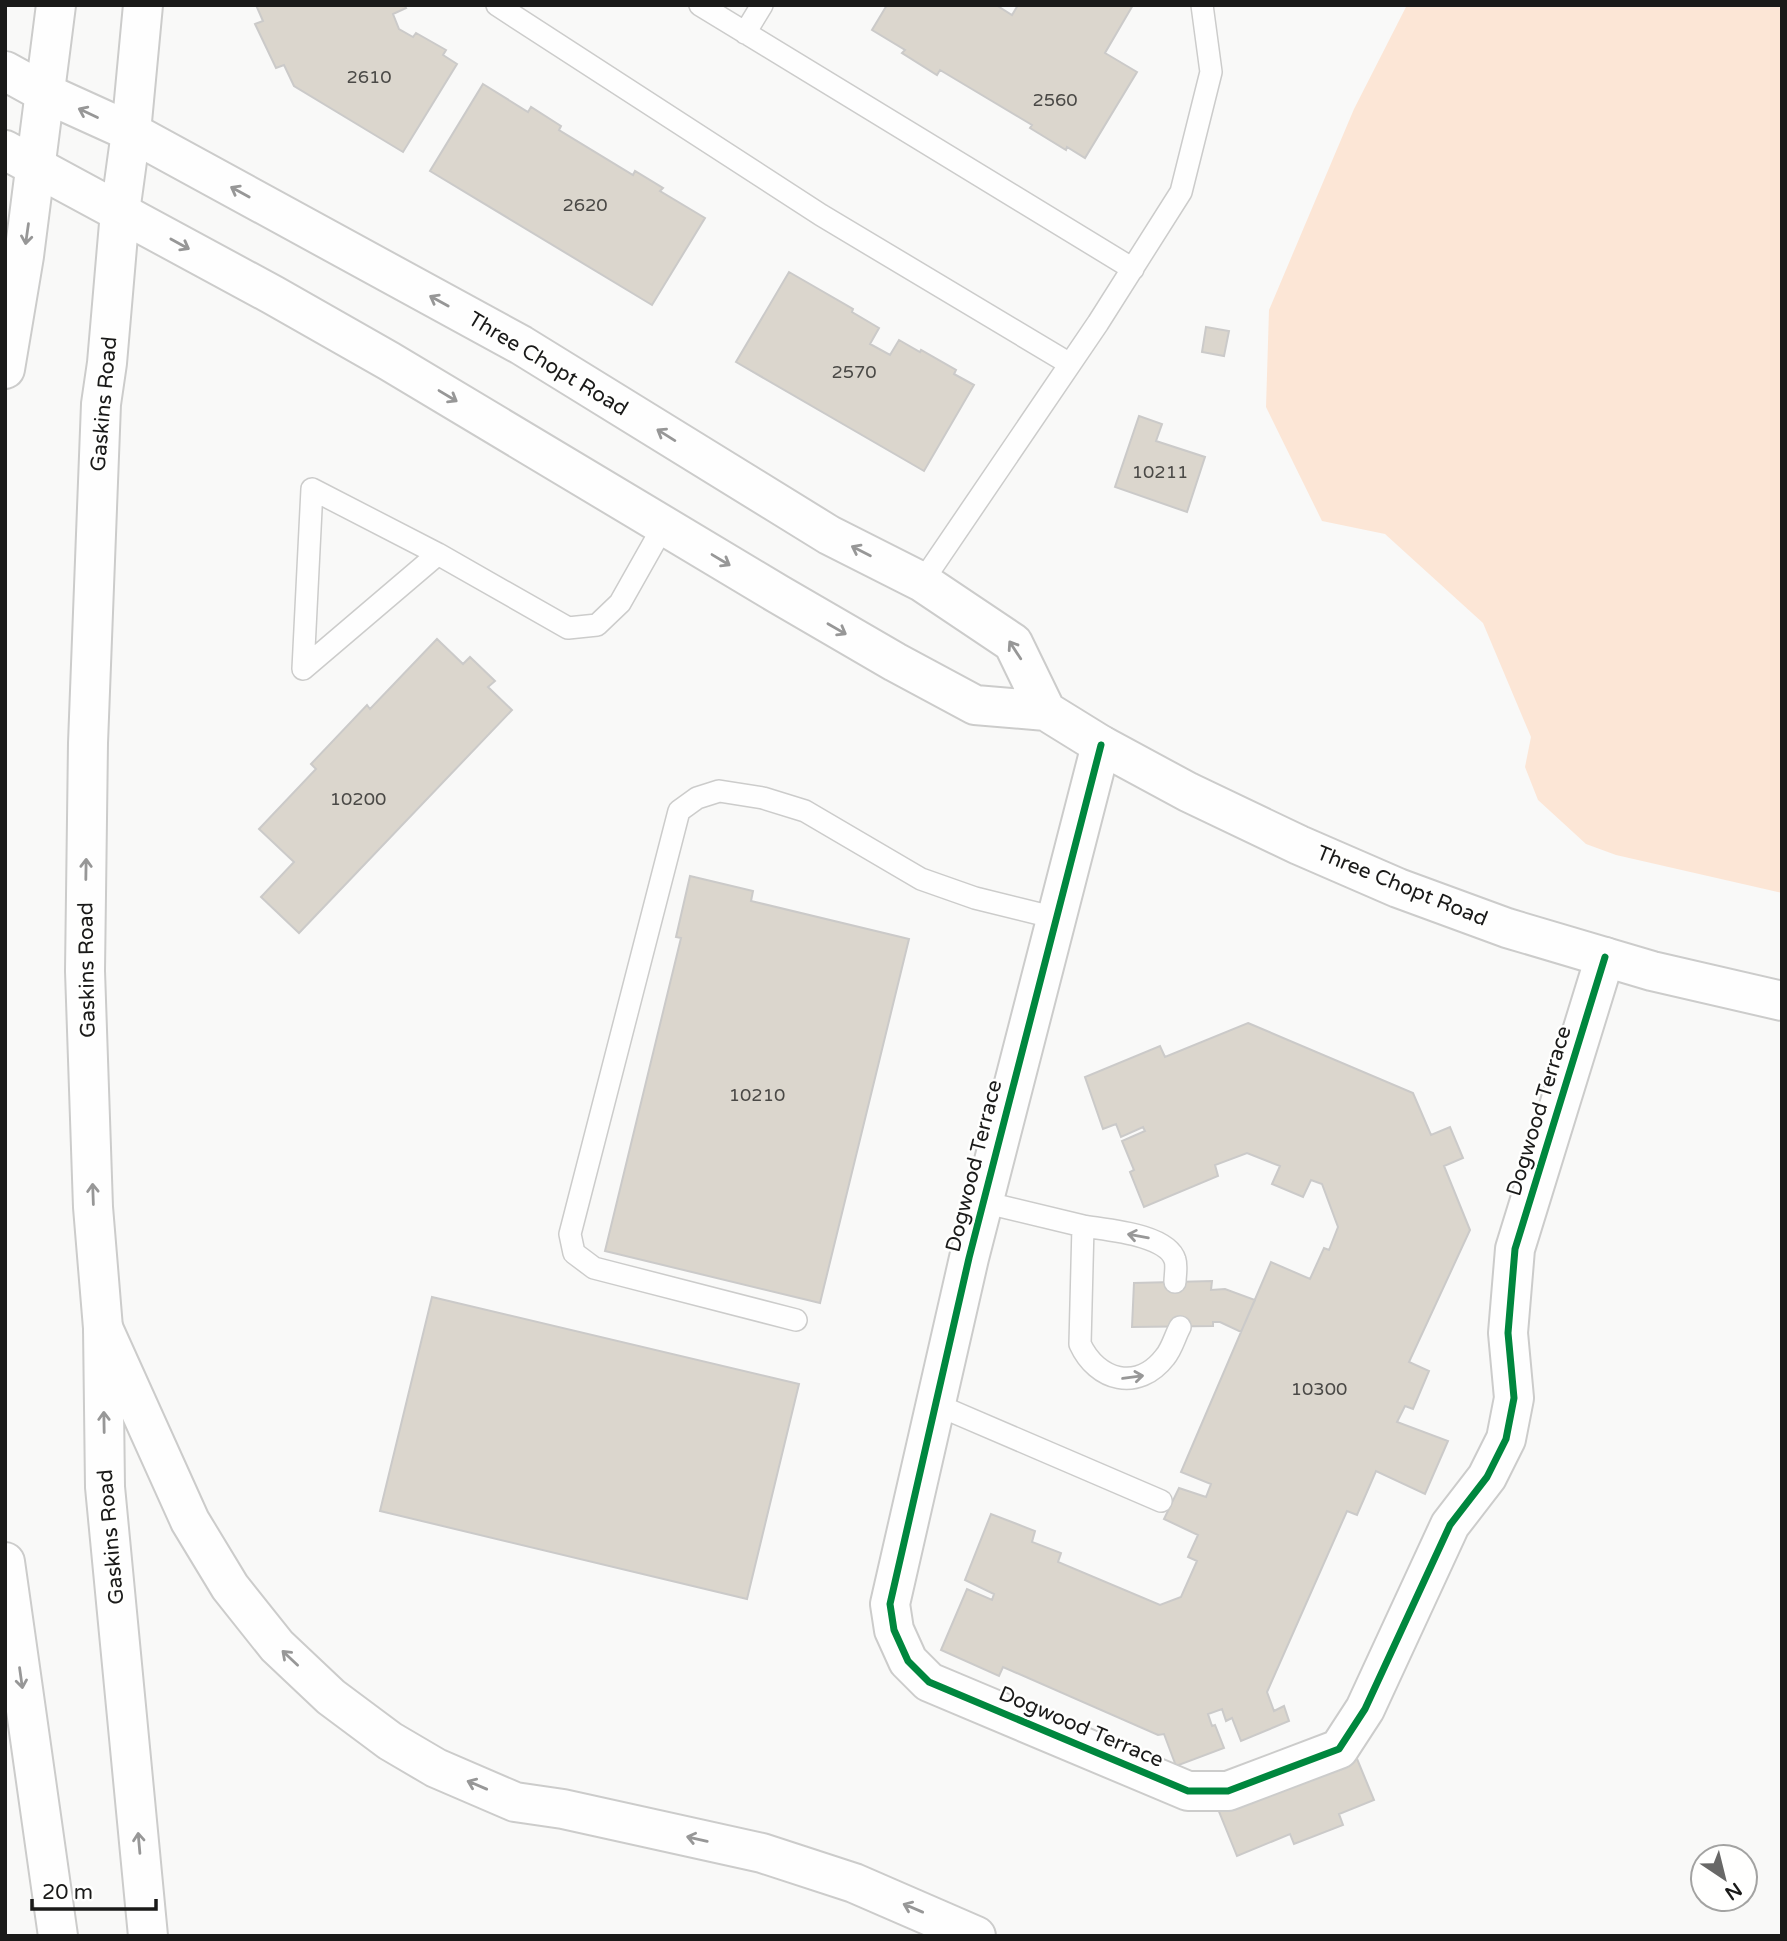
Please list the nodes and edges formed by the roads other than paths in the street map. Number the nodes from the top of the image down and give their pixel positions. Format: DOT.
graph roads {
  1 [pos="56,5"];
  2 [pos="143,5"];
  3 [pos="497,5"];
  4 [pos="700,5"];
  5 [pos="762,5"];
  6 [pos="1202,5"];
  7 [pos="745,33"];
  8 [pos="5,72"];
  9 [pos="45,93"];
  10 [pos="131,132"];
  11 [pos="21,158"];
  12 [pos="120,212"];
  13 [pos="1133,269"];
  14 [pos="1070,365"];
  15 [pos="5,369"];
  16 [pos="664,525"];
  17 [pos="438,554"];
  18 [pos="922,582"];
  19 [pos="1046,711"];
  20 [pos="1101,745"];
  21 [pos="1056,918"];
  22 [pos="1605,957"];
  23 [pos="1782,1001"];
  24 [pos="983,1202"];
  25 [pos="1083,1226"];
  26 [pos="1175,1282"];
  27 [pos="796,1320"];
  28 [pos="1180,1327"];
  29 [pos="103,1328"];
  30 [pos="936,1404"];
  31 [pos="1161,1501"];
  32 [pos="5,1562"];
  33 [pos="58,1936"];
  34 [pos="148,1936"];
  35 [pos="976,1936"];
  1 -- 9 [label="main road"];
  2 -- 10 [label="main road, Gaskins Road"];
  3 -- 14 [label="lane"];
  4 -- 7 [label="lane"];
  5 -- 7 [label="lane"];
  6 -- 13 [label="lane"];
  7 -- 13 [label="lane"];
  8 -- 9 [label="main road, Three Chopt Road"];
  10 -- 9 [label="main road, Three Chopt Road, one-way"];
  9 -- 11 [label="main road"];
  10 -- 12 [label="main road, Gaskins Road"];
  18 -- 10 [label="main road, Three Chopt Road, one-way"];
  11 -- 12 [label="main road, Three Chopt Road"];
  11 -- 15 [label="main road, one-way"];
  12 -- 16 [label="main road, Three Chopt Road, one-way"];
  29 -- 12 [label="main road, Gaskins Road, one-way"];
  13 -- 14 [label="lane"];
  14 -- 18 [label="lane"];
  16 -- 17 [label="lane"];
  16 -- 19 [label="main road, Three Chopt Road, one-way"];
  17 -- 17 [label="lane"];
  19 -- 18 [label="main road, Three Chopt Road, one-way"];
  19 -- 20 [label="main road, Three Chopt Road"];
  20 -- 21 [label="main road, Dogwood Terrace"];
  20 -- 22 [label="main road, Three Chopt Road"];
  21 -- 24 [label="main road, Dogwood Terrace"];
  21 -- 27 [label="lane"];
  22 -- 23 [label="main road, Three Chopt Road"];
  22 -- 30 [label="main road, Dogwood Terrace"];
  24 -- 25 [label="lane"];
  24 -- 30 [label="main road, Dogwood Terrace"];
  26 -- 25 [label="lane, one-way"];
  25 -- 28 [label="lane, one-way"];
  34 -- 29 [label="main road, Gaskins Road, one-way"];
  35 -- 29 [label="main road, one-way"];
  30 -- 31 [label="lane"];
  32 -- 33 [label="main road, one-way"];
}
